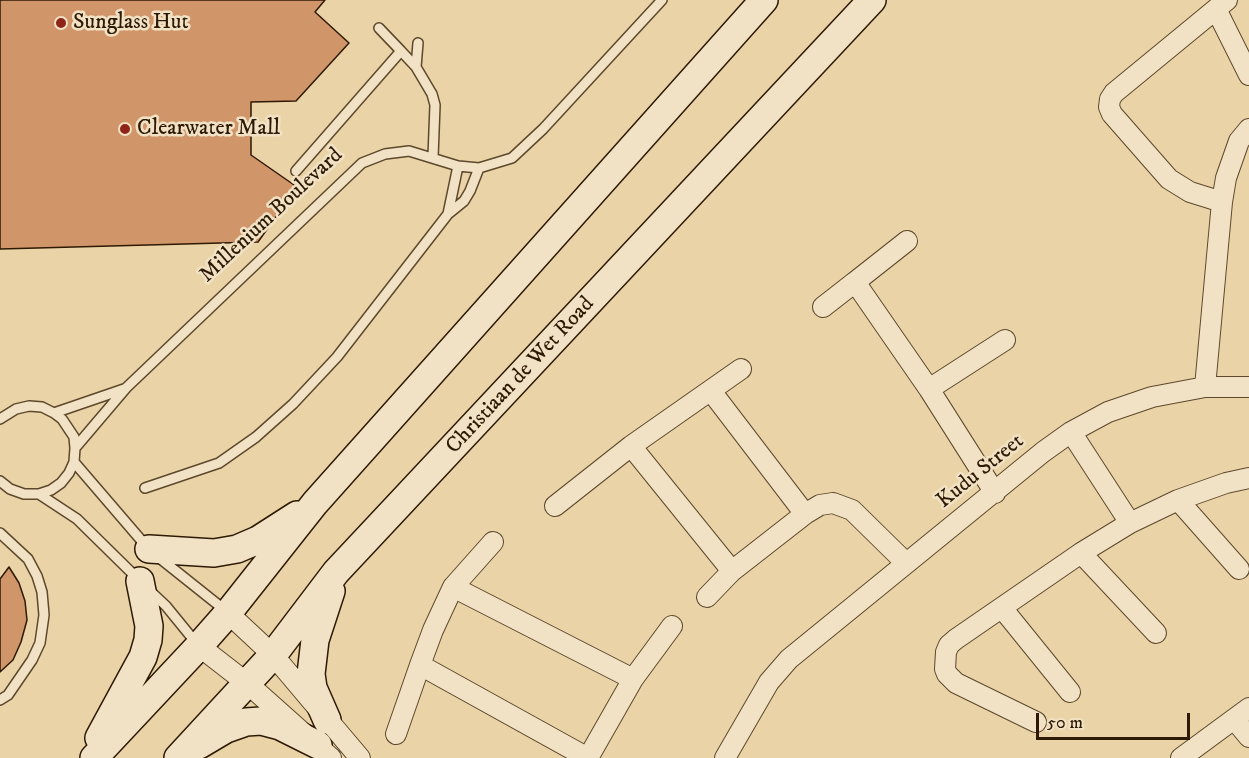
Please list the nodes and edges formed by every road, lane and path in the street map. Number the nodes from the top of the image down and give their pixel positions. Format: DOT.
graph roads {
  1 [pos="662,0"];
  2 [pos="764,0"];
  3 [pos="872,0"];
  4 [pos="1222,4"];
  5 [pos="379,28"];
  6 [pos="418,43"];
  7 [pos="401,51"];
  8 [pos="416,67"];
  9 [pos="1249,75"];
  10 [pos="1249,129"];
  11 [pos="433,157"];
  12 [pos="458,166"];
  13 [pos="479,168"];
  14 [pos="296,171"];
  15 [pos="1222,202"];
  16 [pos="448,214"];
  17 [pos="907,241"];
  18 [pos="855,282"];
  19 [pos="823,307"];
  20 [pos="1005,340"];
  21 [pos="741,369"];
  22 [pos="1204,387"];
  23 [pos="1249,387"];
  24 [pos="126,388"];
  25 [pos="929,389"];
  26 [pos="711,391"];
  27 [pos="54,412"];
  28 [pos="2,415"];
  29 [pos="1071,432"];
  30 [pos="631,446"];
  31 [pos="75,448"];
  32 [pos="74,462"];
  33 [pos="1249,478"];
  34 [pos="0,481"];
  35 [pos="145,488"];
  36 [pos="995,493"];
  37 [pos="39,494"];
  38 [pos="1178,501"];
  39 [pos="315,503"];
  40 [pos="555,506"];
  41 [pos="805,514"];
  42 [pos="1130,523"];
  43 [pos="0,533"];
  44 [pos="493,542"];
  45 [pos="149,549"];
  46 [pos="1081,553"];
  47 [pos="906,563"];
  48 [pos="1239,569"];
  49 [pos="732,571"];
  50 [pos="336,572"];
  51 [pos="140,581"];
  52 [pos="453,587"];
  53 [pos="707,597"];
  54 [pos="1002,608"];
  55 [pos="228,613"];
  56 [pos="672,626"];
  57 [pos="1156,633"];
  58 [pos="199,646"];
  59 [pos="273,655"];
  60 [pos="420,665"];
  61 [pos="633,679"];
  62 [pos="248,684"];
  63 [pos="1070,692"];
  64 [pos="0,700"];
  65 [pos="1242,714"];
  66 [pos="327,720"];
  67 [pos="1036,722"];
  68 [pos="396,734"];
  69 [pos="1249,737"];
  70 [pos="324,752"];
  71 [pos="179,757"];
  72 [pos="727,757"];
  73 [pos="89,758"];
  74 [pos="94,758"];
  75 [pos="360,758"];
  76 [pos="588,758"];
  77 [pos="1180,758"];
  1 -- 13 [label="lane, Millenium Boulevard"];
  2 -- 39 [label="main road"];
  3 -- 50 [label="main road, Christiaan de Wet Road"];
  4 -- 9 [label="street"];
  4 -- 15 [label="street"];
  5 -- 7 [label="lane"];
  6 -- 8 [label="lane"];
  7 -- 8 [label="lane"];
  7 -- 14 [label="lane"];
  8 -- 11 [label="lane"];
  10 -- 15 [label="street"];
  11 -- 12 [label="lane, Millenium Boulevard"];
  11 -- 24 [label="lane, Millenium Boulevard"];
  12 -- 13 [label="lane, Millenium Boulevard"];
  12 -- 16 [label="lane"];
  13 -- 16 [label="lane"];
  15 -- 22 [label="street"];
  16 -- 35 [label="lane"];
  17 -- 18 [label="street"];
  18 -- 19 [label="street"];
  18 -- 25 [label="street"];
  20 -- 25 [label="street"];
  21 -- 26 [label="street"];
  22 -- 23 [label="street, Kudu Street"];
  22 -- 29 [label="street, Kudu Street"];
  24 -- 27 [label="lane, Millenium Boulevard"];
  24 -- 31 [label="lane, Millenium Boulevard"];
  25 -- 36 [label="street"];
  26 -- 30 [label="street"];
  26 -- 41 [label="street"];
  27 -- 28 [label="lane, Millenium Boulevard"];
  27 -- 31 [label="lane"];
  29 -- 36 [label="street, Kudu Street"];
  29 -- 42 [label="street"];
  30 -- 40 [label="street"];
  30 -- 49 [label="street"];
  31 -- 32 [label="lane"];
  32 -- 37 [label="lane"];
  32 -- 45 [label="lane"];
  33 -- 38 [label="street"];
  34 -- 37 [label="lane"];
  36 -- 47 [label="street, Kudu Street"];
  37 -- 51 [label="lane"];
  38 -- 42 [label="street"];
  38 -- 48 [label="street"];
  39 -- 45 [label="main road"];
  39 -- 55 [label="main road"];
  41 -- 47 [label="street"];
  41 -- 49 [label="street"];
  42 -- 46 [label="street"];
  43 -- 64 [label="lane"];
  44 -- 52 [label="street"];
  45 -- 55 [label="lane"];
  46 -- 54 [label="street"];
  46 -- 57 [label="street"];
  47 -- 72 [label="street, Kudu Street"];
  49 -- 53 [label="street"];
  50 -- 59 [label="main road, Christiaan de Wet Road"];
  50 -- 66 [label="main road"];
  51 -- 58 [label="lane"];
  51 -- 73 [label="main road"];
  52 -- 60 [label="street"];
  52 -- 61 [label="street"];
  54 -- 63 [label="street"];
  54 -- 67 [label="street"];
  55 -- 58 [label="main road"];
  55 -- 59 [label="street"];
  56 -- 61 [label="street"];
  58 -- 62 [label="street"];
  58 -- 74 [label="main road"];
  59 -- 62 [label="main road, Christiaan de Wet Road"];
  59 -- 66 [label="street"];
  60 -- 68 [label="street"];
  60 -- 76 [label="street"];
  61 -- 76 [label="street"];
  62 -- 70 [label="street"];
  62 -- 71 [label="main road, Christiaan de Wet Road"];
  65 -- 69 [label="street"];
  65 -- 77 [label="street"];
  66 -- 75 [label="street"];
  70 -- 71 [label="main road"];
}
